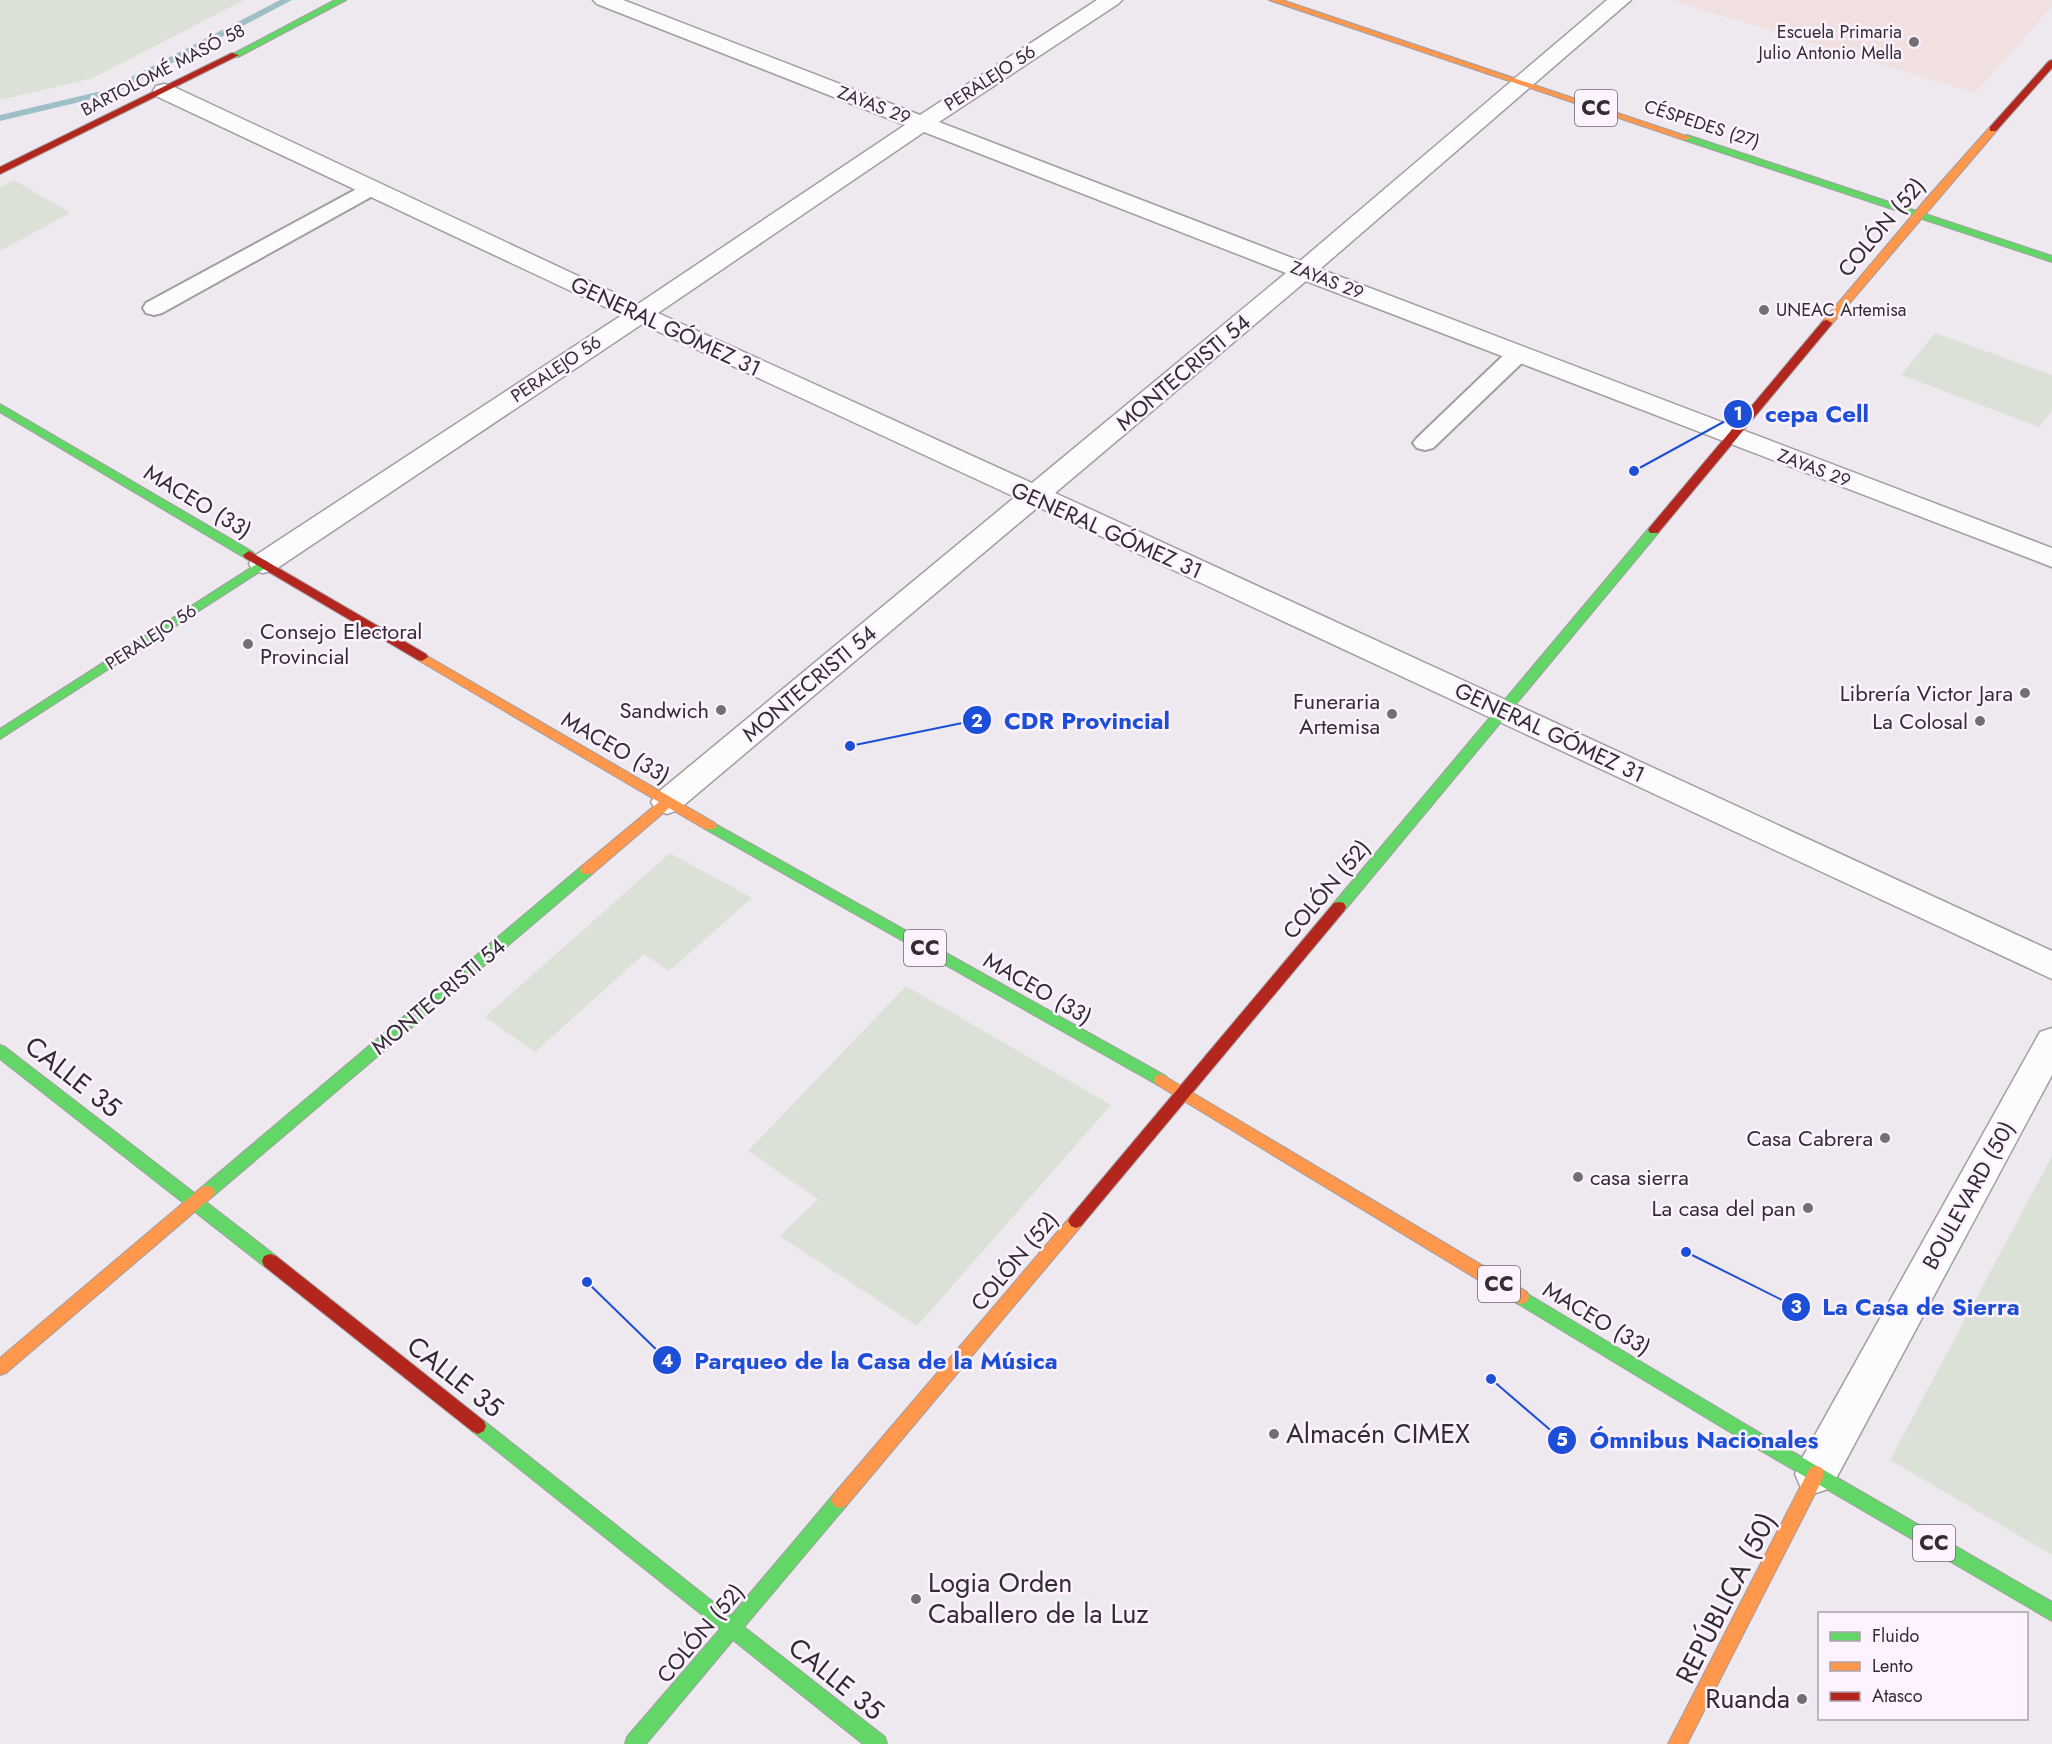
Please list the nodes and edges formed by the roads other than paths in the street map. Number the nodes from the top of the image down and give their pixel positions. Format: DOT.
graph roads {
  1 [pos="342,0"];
  2 [pos="603,0"];
  3 [pos="1111,0"];
  4 [pos="1273,0"];
  5 [pos="1620,0"];
  6 [pos="2052,63"];
  7 [pos="1522,83"];
  8 [pos="164,91"];
  9 [pos="921,124"];
  10 [pos="0,171"];
  11 [pos="371,189"];
  12 [pos="1919,215"];
  13 [pos="2052,259"];
  14 [pos="1301,270"];
  15 [pos="153,308"];
  16 [pos="640,314"];
  17 [pos="1518,354"];
  18 [pos="0,407"];
  19 [pos="1732,437"];
  20 [pos="1425,443"];
  21 [pos="1034,497"];
  22 [pos="2052,558"];
  23 [pos="263,564"];
  24 [pos="1504,710"];
  25 [pos="0,735"];
  26 [pos="667,802"];
  27 [pos="2052,966"];
  28 [pos="2052,1042"];
  29 [pos="0,1051"];
  30 [pos="1183,1093"];
  31 [pos="195,1201"];
  32 [pos="0,1368"];
  33 [pos="1816,1474"];
  34 [pos="2052,1612"];
  35 [pos="732,1626"];
  36 [pos="634,1744"];
  37 [pos="878,1744"];
  38 [pos="1677,1744"];
  1 -- 8 [label="main road, BARTOLOMÉ MASÓ 58"];
  2 -- 9 [label="street, ZAYAS 29"];
  3 -- 9 [label="street, PERALEJO 56"];
  4 -- 7 [label="main road, CÉSPEDES (27) / CC"];
  5 -- 7 [label="street, MONTECRISTI 54"];
  6 -- 12 [label="main road, COLÓN (52)"];
  7 -- 12 [label="main road, CÉSPEDES (27) / CC"];
  7 -- 14 [label="street, MONTECRISTI 54"];
  8 -- 10 [label="main road, BARTOLOMÉ MASÓ 58"];
  8 -- 11 [label="street, GENERAL GÓMEZ 31"];
  9 -- 14 [label="street, ZAYAS 29"];
  9 -- 16 [label="street, PERALEJO 56"];
  11 -- 15 [label="lane"];
  11 -- 16 [label="street, GENERAL GÓMEZ 31"];
  12 -- 13 [label="main road, CÉSPEDES (27) / CC"];
  12 -- 19 [label="main road, COLÓN (52)"];
  14 -- 17 [label="street, ZAYAS 29"];
  14 -- 21 [label="street, MONTECRISTI 54"];
  16 -- 21 [label="street, GENERAL GÓMEZ 31"];
  16 -- 23 [label="street, PERALEJO 56"];
  17 -- 19 [label="street, ZAYAS 29"];
  17 -- 20 [label="lane"];
  18 -- 23 [label="main road, MACEO (33) / CC"];
  19 -- 22 [label="street, ZAYAS 29"];
  19 -- 24 [label="main road, COLÓN (52)"];
  21 -- 24 [label="street, GENERAL GÓMEZ 31"];
  21 -- 26 [label="street, MONTECRISTI 54"];
  23 -- 25 [label="main road, PERALEJO 56"];
  23 -- 26 [label="main road, MACEO (33) / CC"];
  24 -- 27 [label="street, GENERAL GÓMEZ 31"];
  24 -- 30 [label="main road, COLÓN (52)"];
  26 -- 30 [label="main road, MACEO (33) / CC"];
  26 -- 31 [label="main road, MONTECRISTI 54"];
  28 -- 33 [label="street, BOULEVARD (50)"];
  29 -- 31 [label="main road, CALLE 35"];
  30 -- 33 [label="main road, MACEO (33) / CC"];
  30 -- 35 [label="main road, COLÓN (52)"];
  31 -- 32 [label="main road, MONTECRISTI 54"];
  31 -- 35 [label="main road, CALLE 35"];
  33 -- 34 [label="main road, MACEO (33) / CC"];
  33 -- 38 [label="main road, REPÚBLICA (50)"];
  35 -- 36 [label="main road, COLÓN (52)"];
  35 -- 37 [label="main road, CALLE 35"];
}
